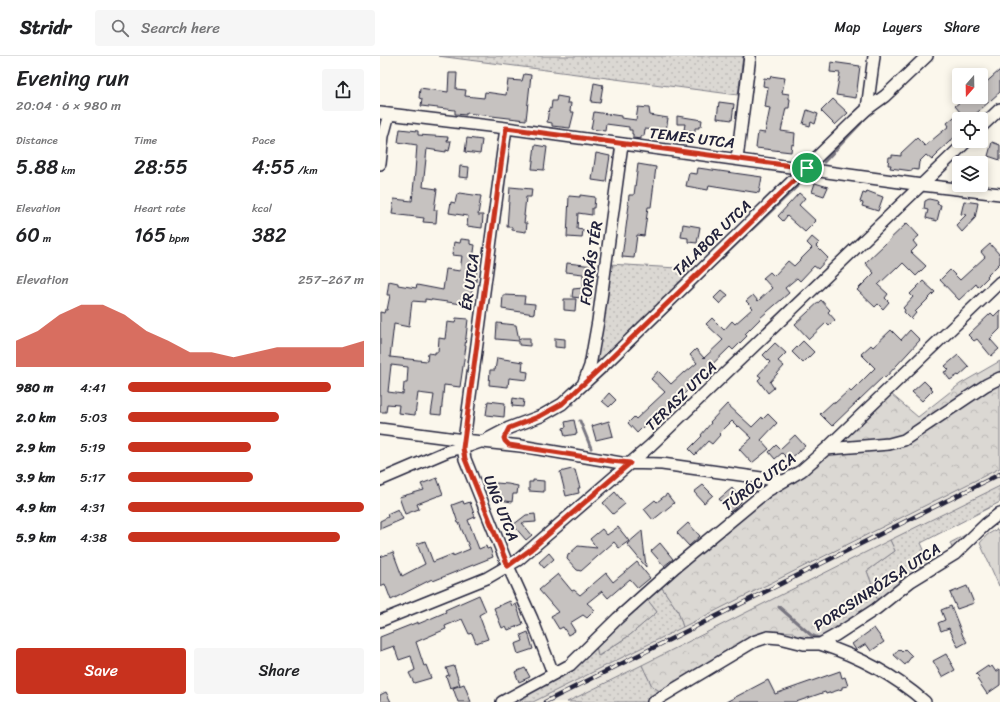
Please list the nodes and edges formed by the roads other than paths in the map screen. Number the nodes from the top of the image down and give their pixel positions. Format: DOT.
graph roads {
  1 [pos="750,56"];
  2 [pos="874,56"];
  3 [pos="927,56"];
  4 [pos="867,109"];
  5 [pos="1000,109"];
  6 [pos="385,113"];
  7 [pos="988,120"];
  8 [pos="506,128"];
  9 [pos="622,144"];
  10 [pos="960,148"];
  11 [pos="737,159"];
  12 [pos="380,164"];
  13 [pos="807,168"];
  14 [pos="922,185"];
  15 [pos="1000,194"];
  16 [pos="1000,282"];
  17 [pos="1000,378"];
  18 [pos="583,384"];
  19 [pos="509,428"];
  20 [pos="380,429"];
  21 [pos="481,442"];
  22 [pos="463,444"];
  23 [pos="509,445"];
  24 [pos="650,446"];
  25 [pos="826,449"];
  26 [pos="630,463"];
  27 [pos="662,464"];
  28 [pos="380,480"];
  29 [pos="783,481"];
  30 [pos="1000,513"];
  31 [pos="508,566"];
  32 [pos="380,621"];
  33 [pos="820,644"];
  34 [pos="553,673"];
  35 [pos="502,702"];
  36 [pos="653,702"];
  37 [pos="925,702"];
  1 -- 11 [label="street"];
  2 -- 4 [label="street"];
  3 -- 4 [label="street, TALABOR UTCA"];
  4 -- 13 [label="street, TALABOR UTCA"];
  5 -- 7 [label="street"];
  6 -- 8 [label="street, TEMES UTCA"];
  6 -- 12 [label="street"];
  8 -- 9 [label="street, TEMES UTCA"];
  8 -- 22 [label="street, ÉR UTCA"];
  9 -- 11 [label="street, TEMES UTCA"];
  9 -- 18 [label="street, FORRÁS TÉR"];
  10 -- 14 [label="street, TERASZ UTCA"];
  11 -- 13 [label="street, TEMES UTCA"];
  13 -- 14 [label="street, TEMES UTCA"];
  13 -- 18 [label="street, TALABOR UTCA"];
  14 -- 15 [label="street, TEMES UTCA"];
  14 -- 24 [label="street, TERASZ UTCA"];
  16 -- 25 [label="street, TÚRÓC UTCA"];
  17 -- 25 [label="street"];
  18 -- 19 [label="street, TALABOR UTCA"];
  19 -- 21 [label="street, TALABOR UTCA"];
  19 -- 23 [label="street"];
  20 -- 22 [label="street"];
  21 -- 22 [label="street"];
  21 -- 23 [label="street"];
  22 -- 28 [label="street"];
  22 -- 31 [label="street, UNG UTCA"];
  23 -- 26 [label="street"];
  24 -- 26 [label="street, TERASZ UTCA"];
  24 -- 27 [label="street"];
  25 -- 29 [label="street, TÚRÓC UTCA"];
  26 -- 27 [label="street"];
  26 -- 31 [label="street, TERASZ UTCA"];
  27 -- 29 [label="street"];
  29 -- 34 [label="street, TÚRÓC UTCA"];
  30 -- 33 [label="street, PORCSINRÓZSA UTCA"];
  31 -- 32 [label="street, TERASZ UTCA"];
  31 -- 34 [label="street, UNG UTCA"];
  33 -- 36 [label="street, PORCSINRÓZSA UTCA"];
  33 -- 37 [label="street"];
  34 -- 35 [label="street, TÚRÓC UTCA"];
}
